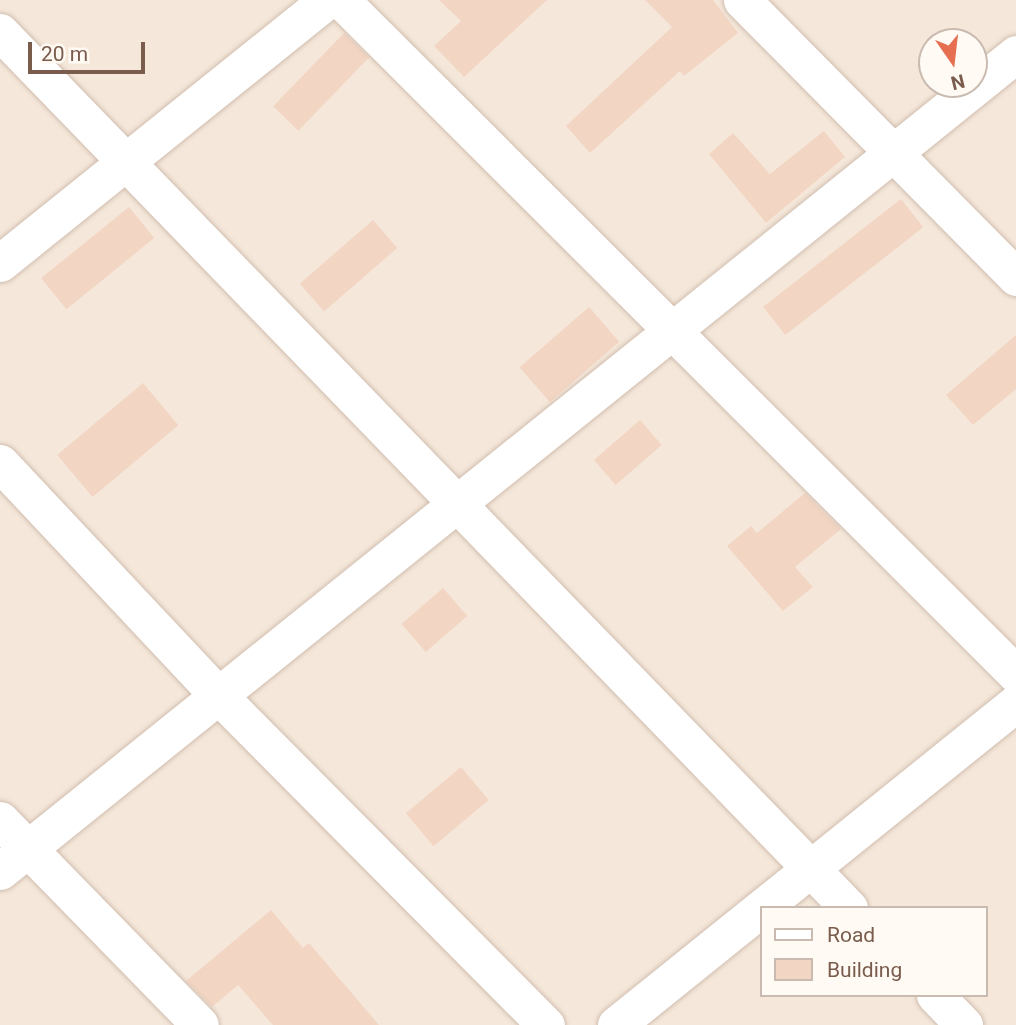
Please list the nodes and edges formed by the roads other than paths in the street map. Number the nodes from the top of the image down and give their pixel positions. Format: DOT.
graph roads {
  1 [pos="327,0"];
  2 [pos="341,0"];
  3 [pos="742,0"];
  4 [pos="0,33"];
  5 [pos="1016,54"];
  6 [pos="893,153"];
  7 [pos="123,164"];
  8 [pos="0,263"];
  9 [pos="1016,277"];
  10 [pos="672,330"];
  11 [pos="0,463"];
  12 [pos="455,504"];
  13 [pos="1016,674"];
  14 [pos="219,696"];
  15 [pos="1016,704"];
  16 [pos="0,820"];
  17 [pos="28,848"];
  18 [pos="810,868"];
  19 [pos="0,871"];
  20 [pos="763,906"];
  21 [pos="847,906"];
  22 [pos="760,908"];
  23 [pos="936,997"];
  24 [pos="200,1025"];
  25 [pos="546,1025"];
  26 [pos="616,1025"];
  27 [pos="964,1025"];
  1 -- 7 [label="street"];
  2 -- 10 [label="street"];
  3 -- 6 [label="street"];
  4 -- 7 [label="street"];
  5 -- 6 [label="street"];
  6 -- 9 [label="street"];
  6 -- 10 [label="street"];
  7 -- 8 [label="street"];
  7 -- 12 [label="street"];
  10 -- 12 [label="street"];
  10 -- 13 [label="street"];
  11 -- 14 [label="street"];
  12 -- 14 [label="street"];
  12 -- 18 [label="street"];
  14 -- 17 [label="street"];
  14 -- 25 [label="street"];
  15 -- 18 [label="street"];
  16 -- 17 [label="street"];
  17 -- 19 [label="street"];
  17 -- 24 [label="street"];
  18 -- 20 [label="street"];
  18 -- 21 [label="street"];
  22 -- 26 [label="street"];
  23 -- 27 [label="street"];
}
